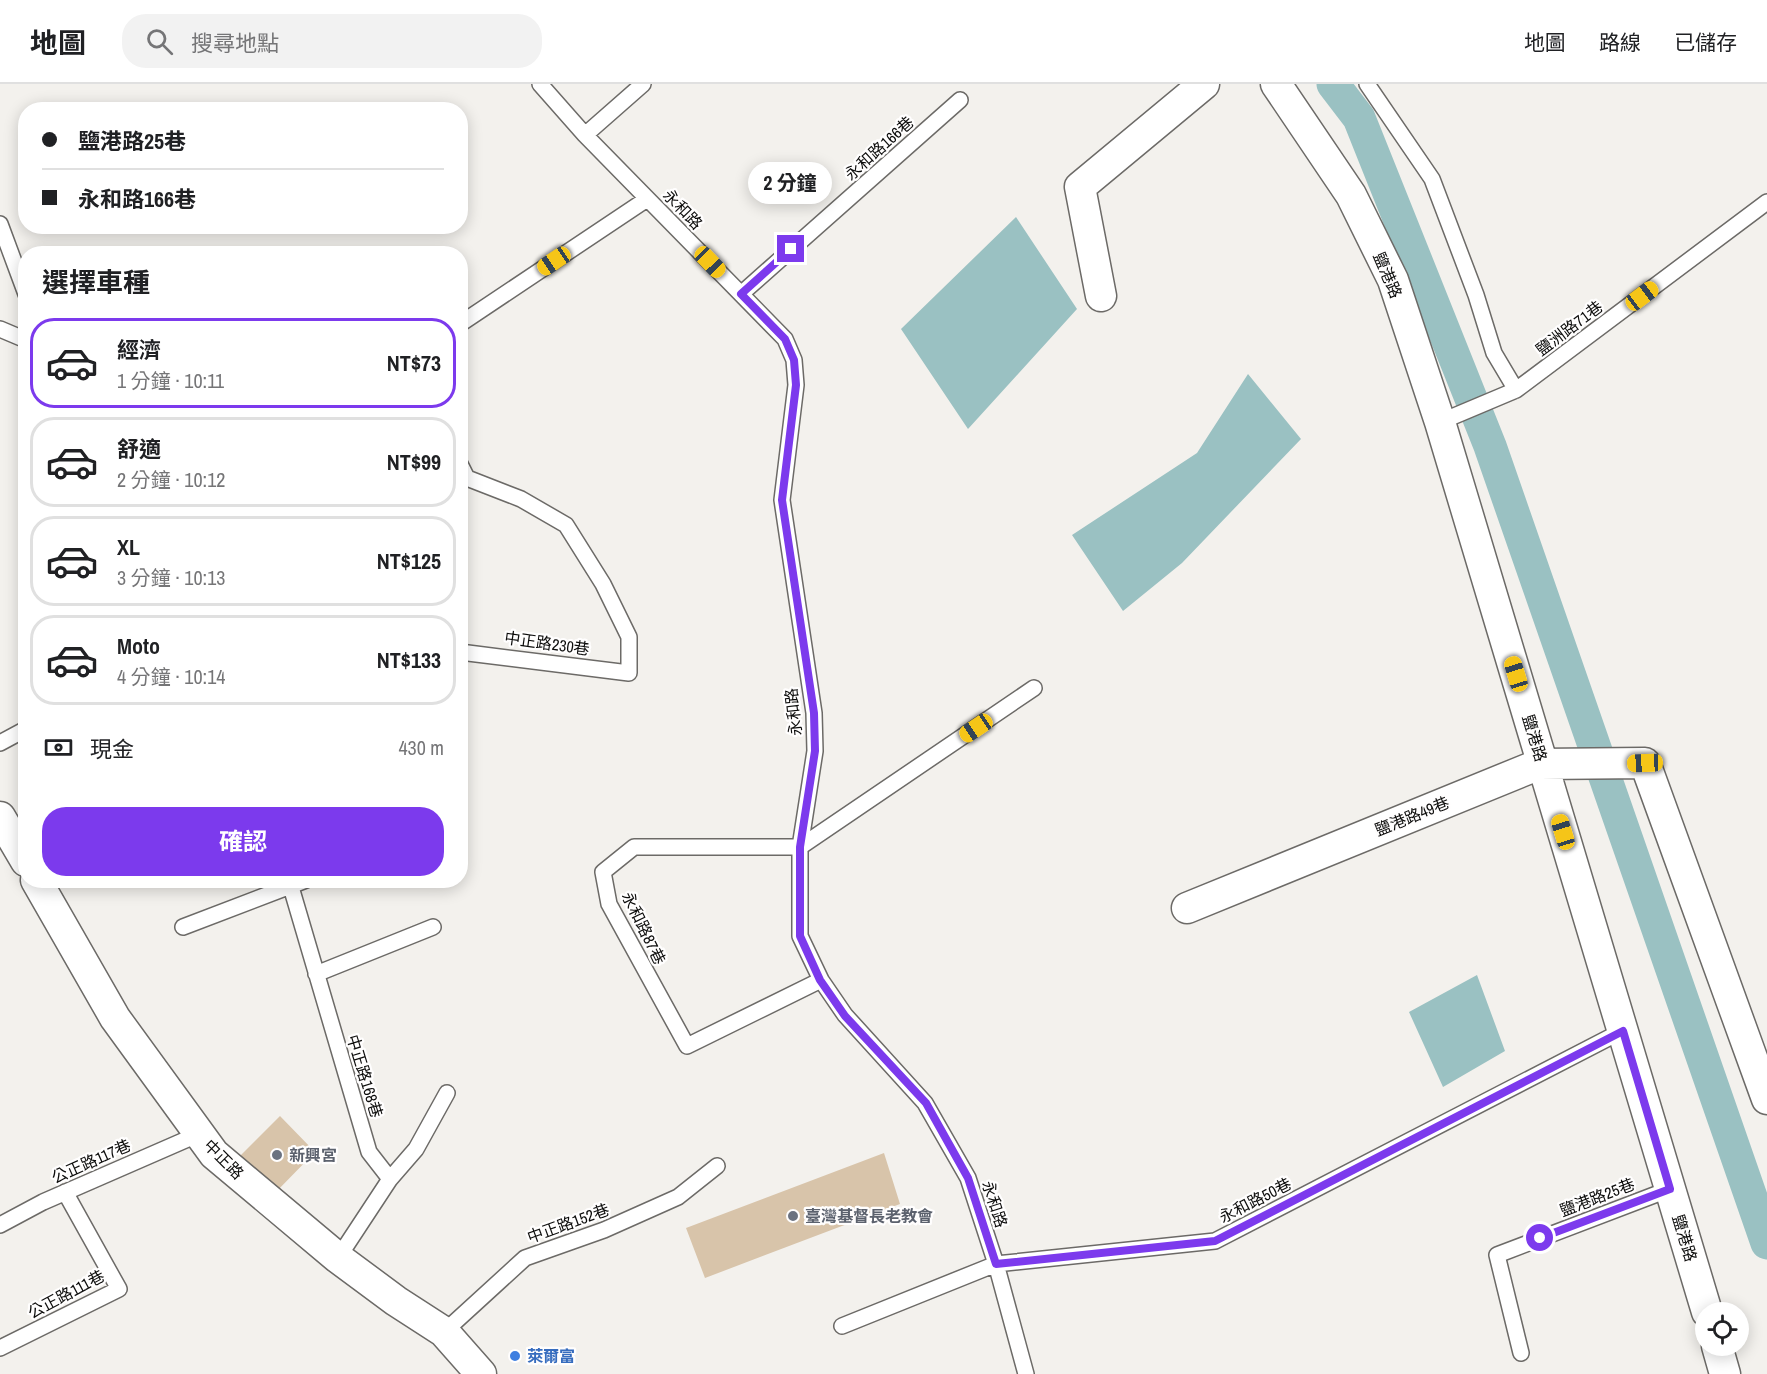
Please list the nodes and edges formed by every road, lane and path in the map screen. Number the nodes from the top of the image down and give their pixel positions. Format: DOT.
graph roads {
  1 [pos="540,84"];
  2 [pos="643,84"];
  3 [pos="1204,84"];
  4 [pos="1276,84"];
  5 [pos="1367,84"];
  6 [pos="960,100"];
  7 [pos="585,135"];
  8 [pos="648,199"];
  9 [pos="1767,202"];
  10 [pos="0,224"];
  11 [pos="18,272"];
  12 [pos="741,294"];
  13 [pos="1101,296"];
  14 [pos="468,319"];
  15 [pos="0,329"];
  16 [pos="18,337"];
  17 [pos="1516,390"];
  18 [pos="1440,422"];
  19 [pos="468,478"];
  20 [pos="468,653"];
  21 [pos="1034,688"];
  22 [pos="18,733"];
  23 [pos="0,743"];
  24 [pos="1544,766"];
  25 [pos="0,817"];
  26 [pos="18,847"];
  27 [pos="800,847"];
  28 [pos="41,888"];
  29 [pos="288,888"];
  30 [pos="291,888"];
  31 [pos="1187,908"];
  32 [pos="183,927"];
  33 [pos="433,927"];
  34 [pos="316,974"];
  35 [pos="820,980"];
  36 [pos="1623,1031"];
  37 [pos="447,1094"];
  38 [pos="1767,1099"];
  39 [pos="199,1134"];
  40 [pos="717,1166"];
  41 [pos="390,1179"];
  42 [pos="1670,1189"];
  43 [pos="65,1192"];
  44 [pos="0,1225"];
  45 [pos="338,1258"];
  46 [pos="996,1264"];
  47 [pos="1704,1302"];
  48 [pos="842,1326"];
  49 [pos="444,1332"];
  50 [pos="0,1348"];
  51 [pos="1521,1353"];
  52 [pos="1720,1356"];
  53 [pos="481,1374"];
  54 [pos="1026,1374"];
  55 [pos="1725,1374"];
  1 -- 7 [label="lane, 永和路"];
  2 -- 7 [label="lane"];
  3 -- 13 [label="street"];
  4 -- 18 [label="street, 鹽港路"];
  5 -- 17 [label="lane"];
  6 -- 12 [label="lane, 永和路166巷"];
  7 -- 8 [label="lane, 永和路"];
  8 -- 12 [label="lane, 永和路"];
  8 -- 14 [label="lane"];
  9 -- 17 [label="lane, 鹽洲路71巷"];
  10 -- 11 [label="lane"];
  12 -- 27 [label="lane, 永和路"];
  15 -- 16 [label="lane"];
  17 -- 18 [label="lane, 鹽洲路71巷"];
  18 -- 24 [label="street, 鹽港路"];
  19 -- 20 [label="lane, 中正路230巷"];
  21 -- 27 [label="lane"];
  22 -- 23 [label="lane"];
  24 -- 31 [label="street, 鹽港路49巷"];
  24 -- 36 [label="street, 鹽港路"];
  24 -- 38 [label="street, 鹽港路49巷"];
  25 -- 26 [label="street"];
  27 -- 35 [label="lane, 永和路"];
  27 -- 35 [label="lane, 永和路87巷"];
  28 -- 39 [label="street, 中正路"];
  29 -- 32 [label="lane"];
  30 -- 34 [label="lane, 中正路168巷"];
  33 -- 34 [label="lane"];
  34 -- 41 [label="lane, 中正路168巷"];
  35 -- 46 [label="lane, 永和路"];
  36 -- 42 [label="street, 鹽港路"];
  36 -- 46 [label="lane, 永和路50巷"];
  37 -- 41 [label="lane"];
  39 -- 43 [label="lane, 公正路117巷"];
  39 -- 45 [label="street, 中正路"];
  40 -- 49 [label="lane, 中正路152巷"];
  41 -- 45 [label="lane"];
  42 -- 47 [label="street, 鹽港路"];
  42 -- 51 [label="lane, 鹽港路25巷"];
  43 -- 44 [label="lane, 公正路117巷"];
  43 -- 50 [label="lane, 公正路111巷"];
  45 -- 49 [label="street, 中正路"];
  46 -- 48 [label="lane, 永和路50巷"];
  46 -- 54 [label="lane, 永和路"];
  49 -- 53 [label="street, 中正路"];
  52 -- 55 [label="street"];
}
